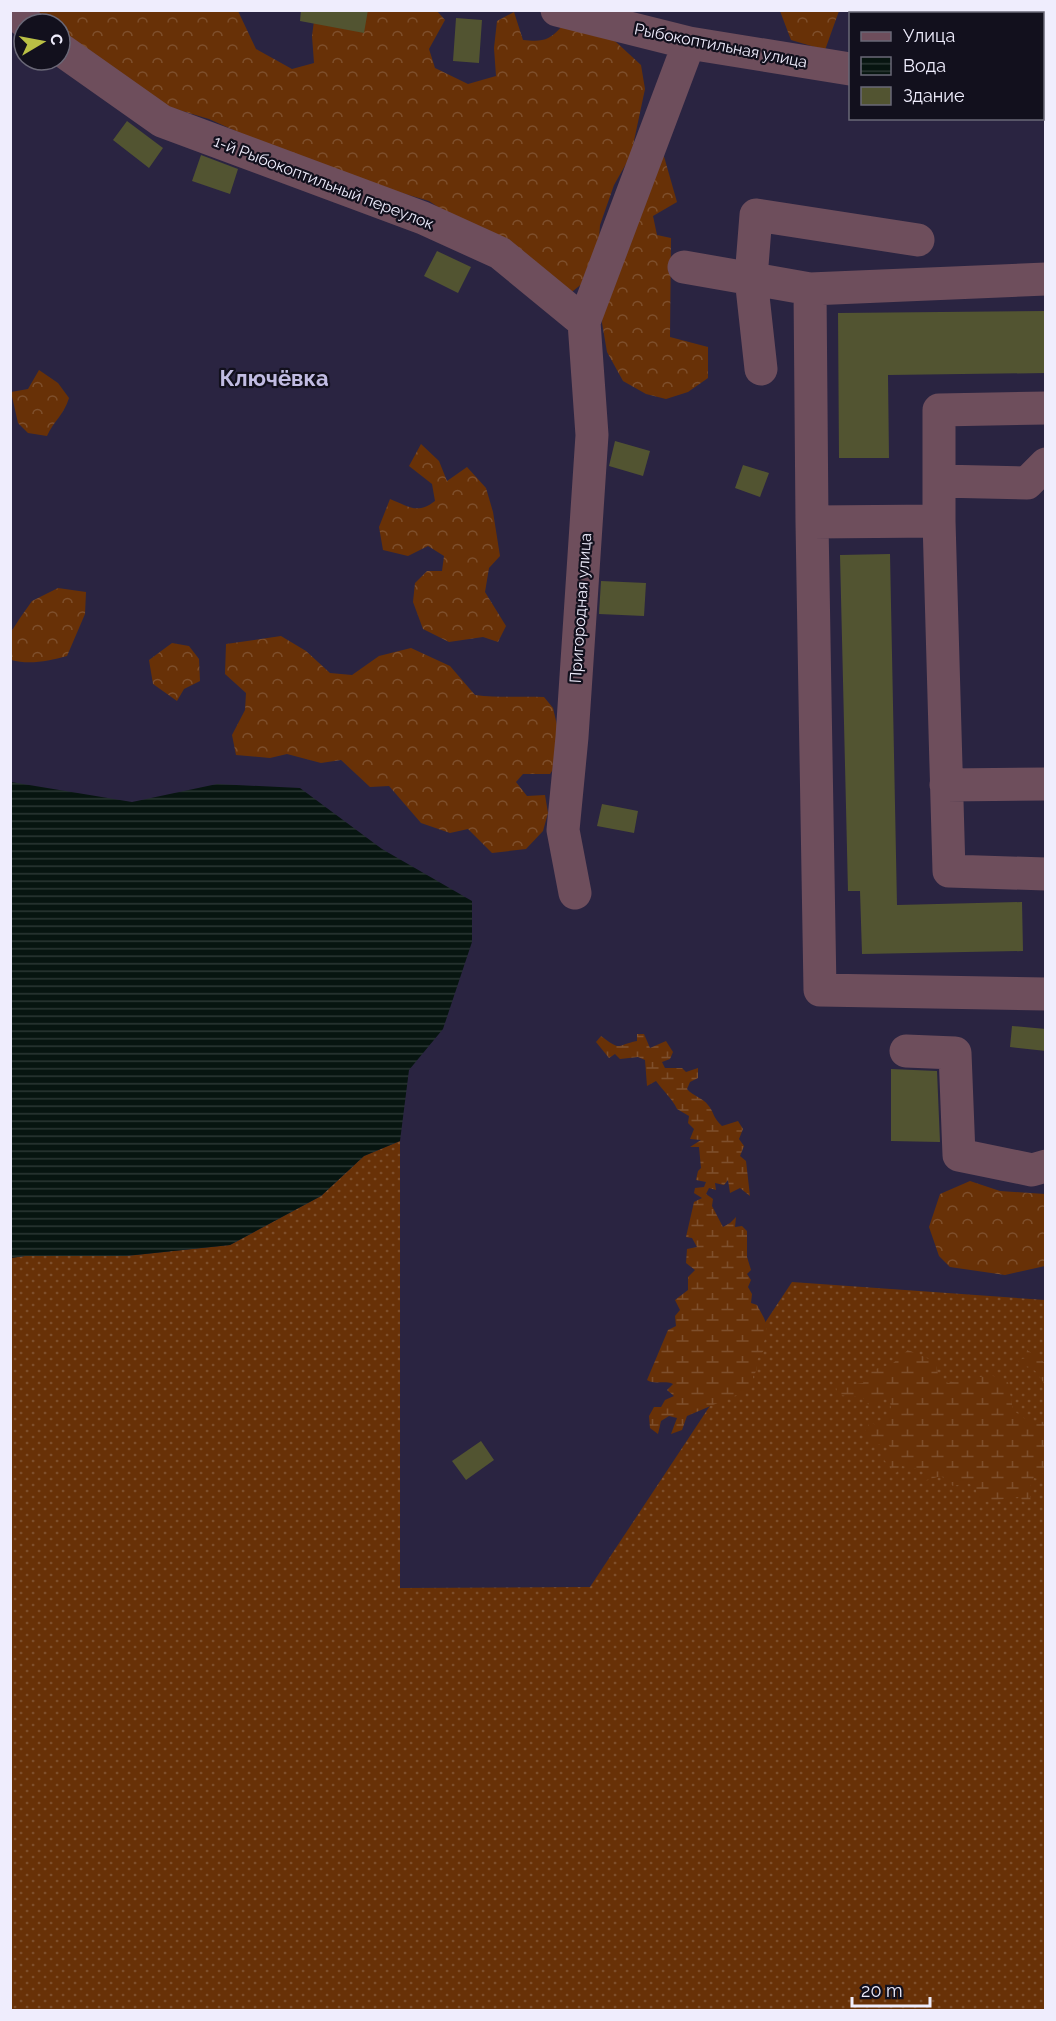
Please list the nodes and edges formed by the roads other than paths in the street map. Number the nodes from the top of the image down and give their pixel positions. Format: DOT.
graph roads {
  1 [pos="557,10"];
  2 [pos="689,43"];
  3 [pos="72,57"];
  4 [pos="849,69"];
  5 [pos="918,240"];
  6 [pos="684,267"];
  7 [pos="751,278"];
  8 [pos="1046,279"];
  9 [pos="810,289"];
  10 [pos="584,322"];
  11 [pos="761,369"];
  12 [pos="1046,408"];
  13 [pos="1046,464"];
  14 [pos="939,481"];
  15 [pos="939,521"];
  16 [pos="812,522"];
  17 [pos="1046,784"];
  18 [pos="946,785"];
  19 [pos="1046,874"];
  20 [pos="575,893"];
  21 [pos="1046,994"];
  22 [pos="906,1052"];
  23 [pos="1046,1166"];
  1 -- 2 [label="street, Рыбокоптильная улица"];
  2 -- 4 [label="street, Рыбокоптильная улица"];
  2 -- 10 [label="street"];
  3 -- 10 [label="street, 1-й Рыбокоптильный переулок"];
  5 -- 7 [label="street"];
  6 -- 7 [label="street"];
  7 -- 9 [label="street"];
  7 -- 11 [label="street"];
  8 -- 9 [label="street"];
  9 -- 16 [label="street"];
  10 -- 20 [label="street, Пригородная улица"];
  12 -- 14 [label="street"];
  13 -- 14 [label="street"];
  14 -- 15 [label="street"];
  15 -- 16 [label="street"];
  15 -- 18 [label="street"];
  16 -- 21 [label="street"];
  17 -- 18 [label="street"];
  18 -- 19 [label="street"];
  22 -- 23 [label="street"];
}
